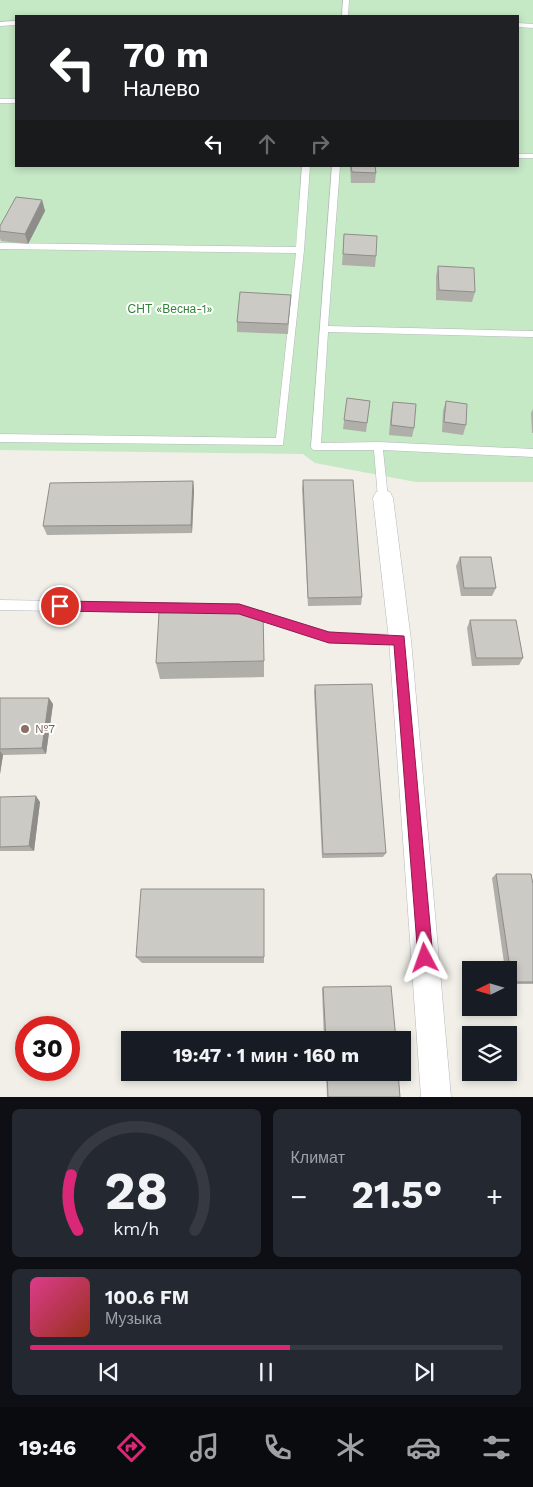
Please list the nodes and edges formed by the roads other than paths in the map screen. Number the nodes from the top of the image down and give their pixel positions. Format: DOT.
graph roads {
  1 [pos="346,0"];
  2 [pos="345,15"];
  3 [pos="15,23"];
  4 [pos="0,24"];
  5 [pos="519,25"];
  6 [pos="533,26"];
  7 [pos="0,101"];
  8 [pos="15,101"];
  9 [pos="519,156"];
  10 [pos="533,156"];
  11 [pos="306,167"];
  12 [pos="336,167"];
  13 [pos="0,246"];
  14 [pos="300,250"];
  15 [pos="324,329"];
  16 [pos="533,334"];
  17 [pos="0,438"];
  18 [pos="378,446"];
  19 [pos="533,453"];
  20 [pos="383,498"];
  21 [pos="0,605"];
  22 [pos="400,640"];
  23 [pos="436,1097"];
  1 -- 2 [label="lane"];
  3 -- 4 [label="lane"];
  5 -- 6 [label="lane"];
  7 -- 8 [label="lane"];
  9 -- 10 [label="lane"];
  11 -- 14 [label="lane"];
  12 -- 15 [label="lane"];
  13 -- 14 [label="lane"];
  14 -- 17 [label="lane"];
  15 -- 16 [label="lane"];
  15 -- 18 [label="lane"];
  18 -- 19 [label="lane"];
  18 -- 20 [label="lane"];
  20 -- 22 [label="street"];
  21 -- 22 [label="lane"];
  22 -- 23 [label="street"];
}
